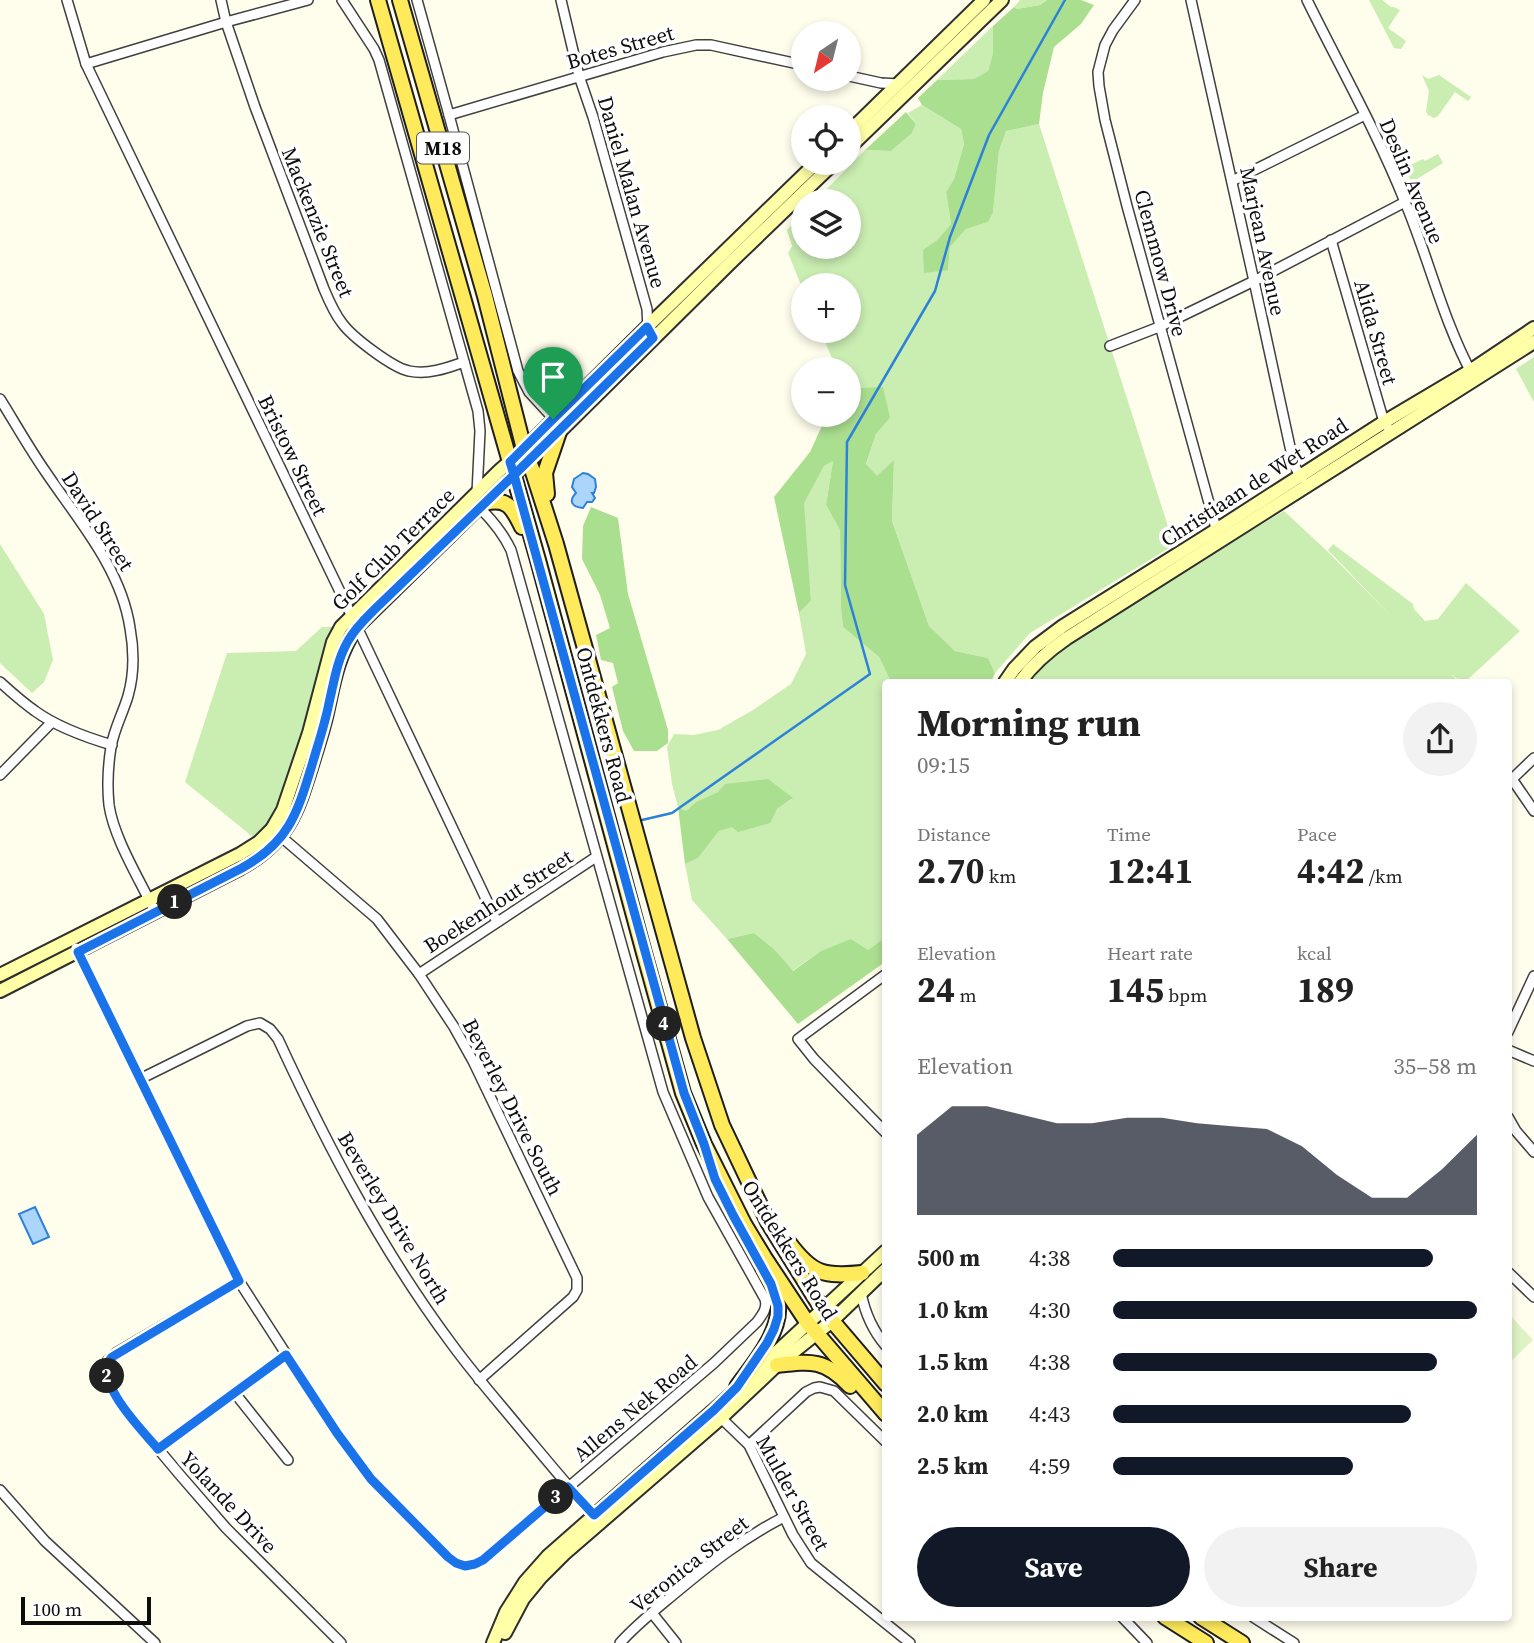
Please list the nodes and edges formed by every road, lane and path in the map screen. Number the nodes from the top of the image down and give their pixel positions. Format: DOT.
graph roads {
  1 [pos="67,0"];
  2 [pos="221,0"];
  3 [pos="307,0"];
  4 [pos="342,0"];
  5 [pos="378,0"];
  6 [pos="400,0"];
  7 [pos="416,0"];
  8 [pos="561,0"];
  9 [pos="984,0"];
  10 [pos="1002,0"];
  11 [pos="1135,0"];
  12 [pos="1191,0"];
  13 [pos="1307,0"];
  14 [pos="226,22"];
  15 [pos="791,62"];
  16 [pos="86,64"];
  17 [pos="579,76"];
  18 [pos="861,79"];
  19 [pos="903,88"];
  20 [pos="449,115"];
  21 [pos="1365,115"];
  22 [pos="861,122"];
  23 [pos="861,135"];
  24 [pos="804,175"];
  25 [pos="821,175"];
  26 [pos="1232,181"];
  27 [pos="1405,202"];
  28 [pos="1331,240"];
  29 [pos="1254,281"];
  30 [pos="653,325"];
  31 [pos="1159,327"];
  32 [pos="1534,328"];
  33 [pos="1534,342"];
  34 [pos="1110,346"];
  35 [pos="464,362"];
  36 [pos="1472,375"];
  37 [pos="0,399"];
  38 [pos="558,426"];
  39 [pos="1387,427"];
  40 [pos="526,456"];
  41 [pos="512,468"];
  42 [pos="1303,481"];
  43 [pos="480,501"];
  44 [pos="1218,535"];
  45 [pos="556,544"];
  46 [pos="538,560"];
  47 [pos="354,622"];
  48 [pos="1007,679"];
  49 [pos="1022,679"];
  50 [pos="0,682"];
  51 [pos="52,722"];
  52 [pos="112,745"];
  53 [pos="1534,758"];
  54 [pos="0,775"];
  55 [pos="1512,778"];
  56 [pos="1512,783"];
  57 [pos="1534,811"];
  58 [pos="277,833"];
  59 [pos="596,857"];
  60 [pos="152,906"];
  61 [pos="496,922"];
  62 [pos="72,939"];
  63 [pos="78,952"];
  64 [pos="419,974"];
  65 [pos="0,975"];
  66 [pos="1534,975"];
  67 [pos="882,977"];
  68 [pos="0,991"];
  69 [pos="1512,1023"];
  70 [pos="1512,1052"];
  71 [pos="1534,1061"];
  72 [pos="140,1079"];
  73 [pos="1512,1124"];
  74 [pos="882,1129"];
  75 [pos="704,1144"];
  76 [pos="1534,1152"];
  77 [pos="758,1203"];
  78 [pos="882,1255"];
  79 [pos="862,1273"];
  80 [pos="882,1273"];
  81 [pos="1512,1276"];
  82 [pos="239,1281"];
  83 [pos="861,1293"];
  84 [pos="1534,1297"];
  85 [pos="827,1315"];
  86 [pos="811,1328"];
  87 [pos="744,1335"];
  88 [pos="882,1340"];
  89 [pos="286,1355"];
  90 [pos="777,1365"];
  91 [pos="882,1379"];
  92 [pos="480,1380"];
  93 [pos="737,1387"];
  94 [pos="234,1392"];
  95 [pos="882,1409"];
  96 [pos="717,1414"];
  97 [pos="882,1418"];
  98 [pos="882,1437"];
  99 [pos="749,1444"];
  100 [pos="158,1449"];
  101 [pos="288,1460"];
  102 [pos="568,1487"];
  103 [pos="0,1490"];
  104 [pos="784,1517"];
  105 [pos="597,1519"];
  106 [pos="652,1613"];
  107 [pos="882,1620"];
  108 [pos="883,1621"];
  109 [pos="1126,1621"];
  110 [pos="1171,1621"];
  111 [pos="1207,1621"];
  112 [pos="1259,1621"];
  113 [pos="155,1643"];
  114 [pos="341,1643"];
  115 [pos="493,1643"];
  116 [pos="501,1643"];
  117 [pos="620,1643"];
  118 [pos="676,1643"];
  119 [pos="910,1643"];
  120 [pos="1147,1643"];
  121 [pos="1206,1643"];
  122 [pos="1242,1643"];
  123 [pos="1294,1643"];
  1 -- 16 [label="street, Bristow Street"];
  2 -- 14 [label="street, Mackenzie Street"];
  3 -- 14 [label="street"];
  4 -- 35 [label="street"];
  5 -- 41 [label="main road, Ontdekkers Road / M18"];
  6 -- 40 [label="main road, Ontdekkers Road / M18"];
  7 -- 20 [label="street"];
  8 -- 17 [label="street, Daniel Malan Avenue"];
  9 -- 19 [label="street"];
  10 -- 19 [label="street"];
  11 -- 31 [label="street, Clemmow Drive"];
  12 -- 26 [label="street, Marjean Avenue"];
  13 -- 21 [label="street, Deslin Avenue"];
  14 -- 16 [label="street"];
  14 -- 35 [label="street, Mackenzie Street"];
  15 -- 17 [label="street, Botes Street"];
  16 -- 47 [label="street, Bristow Street"];
  17 -- 20 [label="street, Botes Street"];
  17 -- 30 [label="street, Daniel Malan Avenue"];
  18 -- 19 [label="street"];
  19 -- 22 [label="street"];
  19 -- 23 [label="street"];
  20 -- 38 [label="street"];
  21 -- 26 [label="street"];
  21 -- 27 [label="street, Deslin Avenue"];
  24 -- 30 [label="street, Golf Club Terrace"];
  25 -- 30 [label="street, Golf Club Terrace"];
  26 -- 29 [label="street, Marjean Avenue"];
  27 -- 28 [label="street"];
  27 -- 36 [label="street, Deslin Avenue"];
  28 -- 29 [label="street"];
  28 -- 39 [label="street, Alida Street"];
  29 -- 31 [label="street"];
  29 -- 42 [label="street, Marjean Avenue"];
  30 -- 38 [label="street, Golf Club Terrace"];
  31 -- 34 [label="street"];
  31 -- 44 [label="street, Clemmow Drive"];
  32 -- 36 [label="street, Christiaan de Wet Road"];
  33 -- 36 [label="street, Christiaan de Wet Road"];
  35 -- 43 [label="street"];
  36 -- 39 [label="street, Christiaan de Wet Road"];
  37 -- 52 [label="street, David Street"];
  38 -- 40 [label="street, Golf Club Terrace"];
  38 -- 45 [label="main road"];
  39 -- 42 [label="street, Christiaan de Wet Road"];
  40 -- 41 [label="street, Golf Club Terrace"];
  40 -- 45 [label="main road, Ontdekkers Road / M18"];
  41 -- 43 [label="street, Golf Club Terrace"];
  41 -- 46 [label="main road, Ontdekkers Road / M18"];
  42 -- 44 [label="street, Christiaan de Wet Road"];
  43 -- 46 [label="main road"];
  43 -- 47 [label="street, Golf Club Terrace"];
  43 -- 59 [label="street, Ontdekkers Road"];
  44 -- 48 [label="street, Christiaan de Wet Road"];
  44 -- 49 [label="street, Christiaan de Wet Road"];
  45 -- 77 [label="main road, Ontdekkers Road / M18"];
  46 -- 75 [label="main road, Ontdekkers Road / M18"];
  47 -- 58 [label="street, Golf Club Terrace"];
  47 -- 61 [label="street, Bristow Street"];
  50 -- 51 [label="street"];
  51 -- 52 [label="street"];
  51 -- 54 [label="street"];
  52 -- 60 [label="street, David Street"];
  53 -- 55 [label="street"];
  56 -- 57 [label="street"];
  58 -- 60 [label="street, Golf Club Terrace"];
  58 -- 64 [label="street, Beverley Drive South"];
  59 -- 61 [label="street, Boekenhout Street"];
  59 -- 87 [label="street, Ontdekkers Road"];
  60 -- 62 [label="street, Golf Club Terrace"];
  60 -- 63 [label="street, Golf Club Terrace"];
  61 -- 64 [label="street, Boekenhout Street"];
  62 -- 63 [label="street"];
  62 -- 65 [label="street, Golf Club Terrace"];
  63 -- 68 [label="street, Golf Club Terrace"];
  63 -- 72 [label="street"];
  64 -- 92 [label="street, Beverley Drive South"];
  66 -- 69 [label="street"];
  67 -- 74 [label="street"];
  70 -- 71 [label="street"];
  72 -- 82 [label="street"];
  72 -- 92 [label="street, Beverley Drive North"];
  73 -- 76 [label="street"];
  75 -- 86 [label="main road, Ontdekkers Road / M18"];
  75 -- 93 [label="main road"];
  77 -- 79 [label="main road"];
  77 -- 85 [label="main road, Ontdekkers Road / M18"];
  78 -- 79 [label="street"];
  79 -- 85 [label="street"];
  80 -- 83 [label="street"];
  81 -- 84 [label="street"];
  82 -- 89 [label="street"];
  82 -- 100 [label="street, Yolande Drive"];
  83 -- 85 [label="street"];
  83 -- 88 [label="street, Ontdekkers Road"];
  85 -- 86 [label="street"];
  85 -- 91 [label="main road, Ontdekkers Road / M18"];
  86 -- 90 [label="street"];
  86 -- 93 [label="street"];
  86 -- 95 [label="main road, Ontdekkers Road / M18"];
  87 -- 102 [label="street, Allens Nek Road"];
  89 -- 94 [label="street"];
  89 -- 102 [label="street, Allens Nek Road"];
  90 -- 96 [label="street"];
  90 -- 97 [label="main road"];
  92 -- 102 [label="street, Beverley Drive North"];
  93 -- 96 [label="street"];
  94 -- 100 [label="street"];
  94 -- 101 [label="street"];
  96 -- 99 [label="street, Mulder Street"];
  96 -- 105 [label="street"];
  98 -- 99 [label="street"];
  99 -- 104 [label="street, Mulder Street"];
  100 -- 114 [label="street, Yolande Drive"];
  102 -- 105 [label="street, Beverley Drive North"];
  103 -- 113 [label="street"];
  104 -- 106 [label="street, Veronica Street"];
  104 -- 107 [label="street, Mulder Street"];
  105 -- 115 [label="street"];
  105 -- 116 [label="street"];
  106 -- 117 [label="street, Veronica Street"];
  106 -- 118 [label="street"];
  108 -- 119 [label="street, Mulder Street"];
  109 -- 120 [label="street"];
  110 -- 121 [label="main road"];
  111 -- 122 [label="main road"];
  112 -- 123 [label="street"];
}
